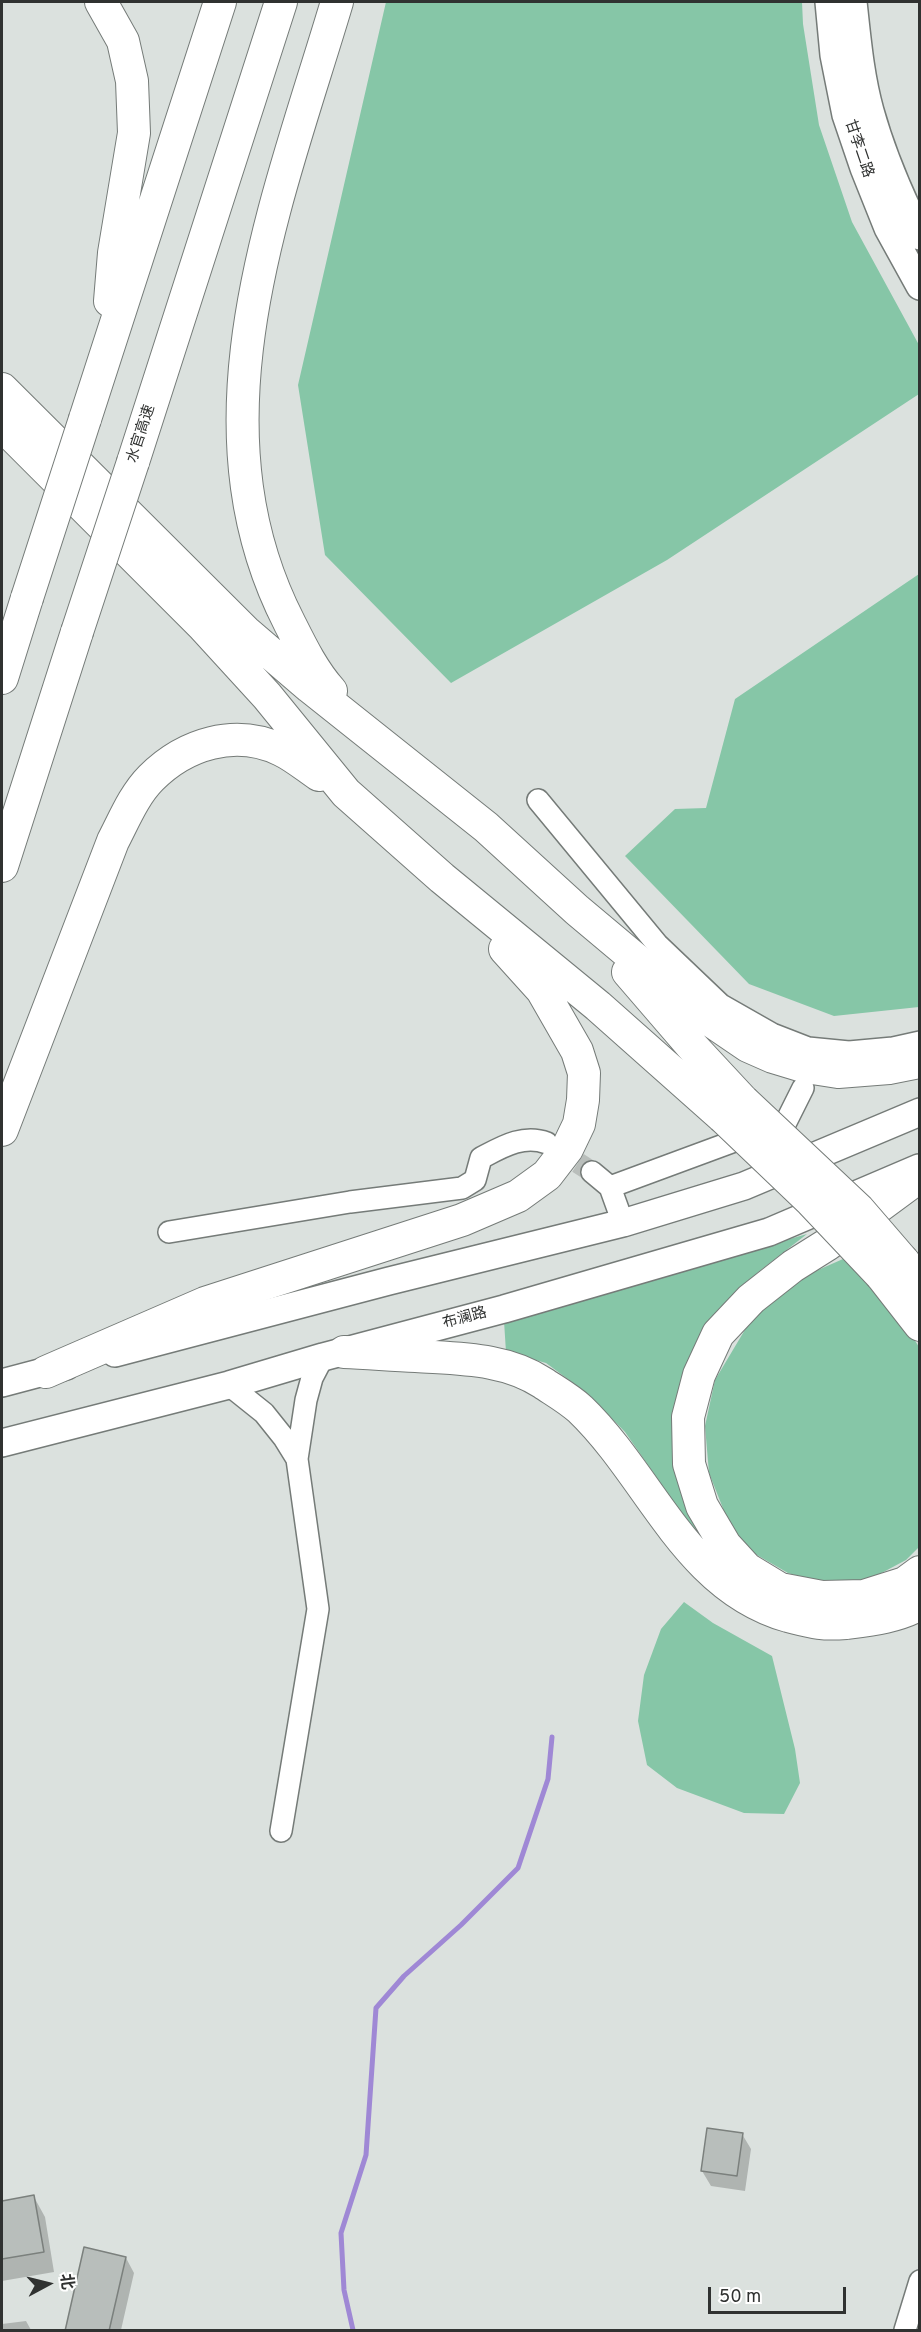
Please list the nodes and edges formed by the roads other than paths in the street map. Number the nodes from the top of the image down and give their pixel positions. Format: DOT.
graph roads {
  1 [pos="101,2"];
  2 [pos="220,2"];
  3 [pos="281,2"];
  4 [pos="337,2"];
  5 [pos="829,2"];
  6 [pos="853,2"];
  7 [pos="920,236"];
  8 [pos="920,286"];
  9 [pos="104,358"];
  10 [pos="2,389"];
  11 [pos="2,425"];
  12 [pos="2,678"];
  13 [pos="374,738"];
  14 [pos="346,793"];
  15 [pos="538,800"];
  16 [pos="2,866"];
  17 [pos="442,878"];
  18 [pos="577,910"];
  19 [pos="920,1042"];
  20 [pos="920,1062"];
  21 [pos="803,1088"];
  22 [pos="733,1109"];
  23 [pos="920,1112"];
  24 [pos="2,1130"];
  25 [pos="547,1143"];
  26 [pos="920,1168"];
  27 [pos="592,1172"];
  28 [pos="920,1176"];
  29 [pos="610,1187"];
  30 [pos="623,1223"];
  31 [pos="169,1232"];
  32 [pos="901,1273"];
  33 [pos="920,1324"];
  34 [pos="334,1354"];
  35 [pos="46,1372"];
  36 [pos="2,1383"];
  37 [pos="229,1385"];
  38 [pos="2,1443"];
  39 [pos="297,1460"];
  40 [pos="920,1572"];
  41 [pos="920,1604"];
  42 [pos="281,1831"];
  43 [pos="920,2281"];
  44 [pos="905,2331"];
  1 -- 9 [label="highway"];
  2 -- 9 [label="highway"];
  3 -- 16 [label="highway, 水官高速, bridge"];
  4 -- 13 [label="highway"];
  5 -- 8 [label="main road, 甘李二路"];
  6 -- 7 [label="main road, 甘李二路"];
  9 -- 12 [label="highway, bridge"];
  10 -- 13 [label="highway"];
  11 -- 14 [label="highway"];
  13 -- 18 [label="highway"];
  14 -- 17 [label="highway"];
  14 -- 24 [label="highway"];
  15 -- 19 [label="street"];
  17 -- 22 [label="highway"];
  17 -- 35 [label="highway"];
  18 -- 20 [label="highway"];
  18 -- 22 [label="highway"];
  21 -- 29 [label="street"];
  22 -- 32 [label="highway, bridge"];
  23 -- 30 [label="main road"];
  25 -- 31 [label="street"];
  26 -- 34 [label="main road, 布澜路"];
  27 -- 29 [label="street"];
  28 -- 40 [label="highway"];
  29 -- 30 [label="street"];
  30 -- 35 [label="main road"];
  32 -- 33 [label="highway"];
  34 -- 37 [label="main road, 布澜路"];
  34 -- 39 [label="street"];
  34 -- 41 [label="highway"];
  35 -- 36 [label="main road"];
  37 -- 38 [label="main road, 布澜路"];
  37 -- 39 [label="street"];
  39 -- 42 [label="street"];
  43 -- 44 [label="street"];
}
